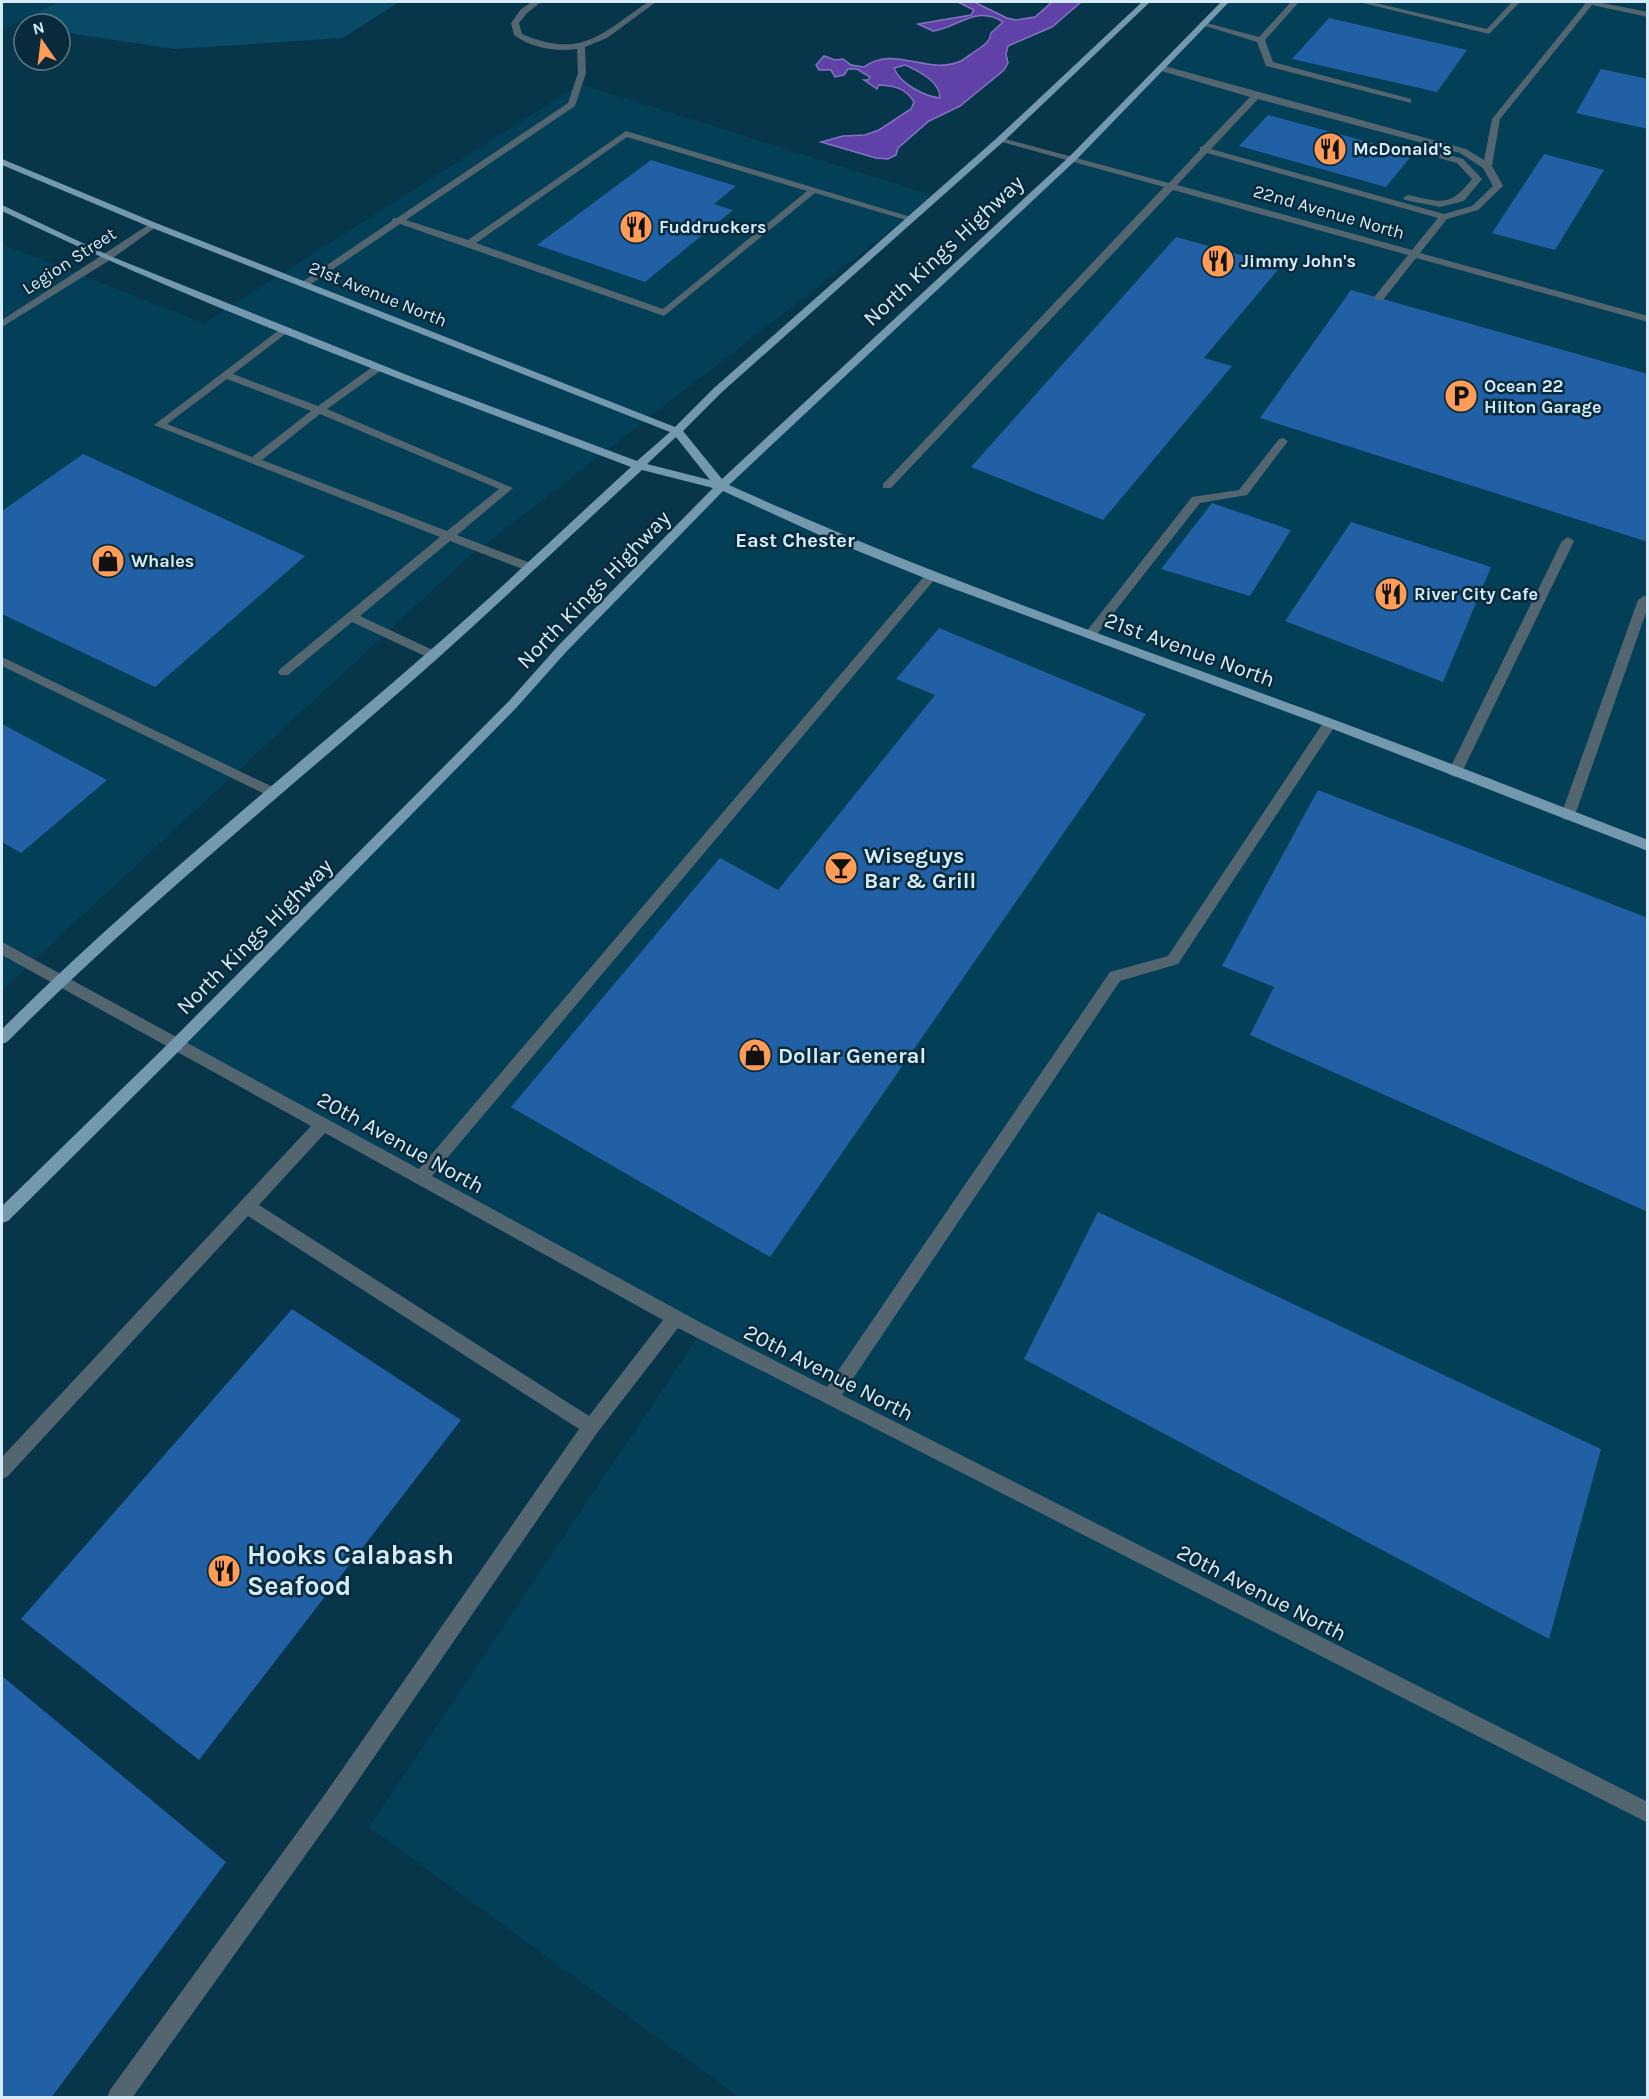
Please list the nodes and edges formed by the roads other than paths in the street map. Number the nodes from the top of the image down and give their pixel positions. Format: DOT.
graph roads {
  1 [pos="537,2"];
  2 [pos="652,2"];
  3 [pos="1146,2"];
  4 [pos="1225,2"];
  5 [pos="1295,2"];
  6 [pos="1363,2"];
  7 [pos="1516,2"];
  8 [pos="1590,2"];
  9 [pos="1647,15"];
  10 [pos="1203,24"];
  11 [pos="1261,40"];
  12 [pos="581,48"];
  13 [pos="1161,68"];
  14 [pos="1256,96"];
  15 [pos="1408,101"];
  16 [pos="1316,111"];
  17 [pos="1001,139"];
  18 [pos="1203,149"];
  19 [pos="1074,157"];
  20 [pos="2,162"];
  21 [pos="1249,164"];
  22 [pos="1486,166"];
  23 [pos="1170,184"];
  24 [pos="813,190"];
  25 [pos="2,208"];
  26 [pos="1444,217"];
  27 [pos="909,218"];
  28 [pos="396,220"];
  29 [pos="153,225"];
  30 [pos="469,244"];
  31 [pos="1414,254"];
  32 [pos="107,258"];
  33 [pos="305,284"];
  34 [pos="1379,297"];
  35 [pos="1647,319"];
  36 [pos="2,324"];
  37 [pos="287,329"];
  38 [pos="379,367"];
  39 [pos="226,375"];
  40 [pos="319,410"];
  41 [pos="677,431"];
  42 [pos="1283,441"];
  43 [pos="254,461"];
  44 [pos="637,465"];
  45 [pos="721,486"];
  46 [pos="887,486"];
  47 [pos="448,536"];
  48 [pos="1568,541"];
  49 [pos="529,567"];
  50 [pos="931,576"];
  51 [pos="1644,600"];
  52 [pos="351,617"];
  53 [pos="1090,635"];
  54 [pos="433,655"];
  55 [pos="2,661"];
  56 [pos="284,672"];
  57 [pos="1330,723"];
  58 [pos="1455,772"];
  59 [pos="272,792"];
  60 [pos="1568,815"];
  61 [pos="1647,846"];
  62 [pos="2,948"];
  63 [pos="59,981"];
  64 [pos="2,1038"];
  65 [pos="177,1044"];
  66 [pos="323,1124"];
  67 [pos="421,1178"];
  68 [pos="247,1206"];
  69 [pos="2,1216"];
  70 [pos="675,1318"];
  71 [pos="830,1398"];
  72 [pos="591,1427"];
  73 [pos="2,1470"];
  74 [pos="1647,1814"];
  75 [pos="118,2097"];
  1 -- 12 [label="street"];
  2 -- 12 [label="street"];
  3 -- 17 [label="main road, North Kings Highway"];
  4 -- 10 [label="main road, North Kings Highway"];
  5 -- 11 [label="street"];
  6 -- 7 [label="street"];
  8 -- 9 [label="street"];
  8 -- 22 [label="street"];
  10 -- 11 [label="street"];
  10 -- 13 [label="main road, North Kings Highway"];
  11 -- 15 [label="street"];
  12 -- 28 [label="street"];
  13 -- 14 [label="street"];
  13 -- 19 [label="main road, North Kings Highway"];
  14 -- 16 [label="street"];
  14 -- 18 [label="street"];
  16 -- 21 [label="street"];
  16 -- 22 [label="street"];
  17 -- 19 [label="street, 22nd Avenue North"];
  17 -- 27 [label="main road, North Kings Highway"];
  18 -- 21 [label="street"];
  18 -- 23 [label="street"];
  19 -- 23 [label="street, 22nd Avenue North"];
  19 -- 45 [label="main road, North Kings Highway"];
  20 -- 29 [label="main road, 21st Avenue North"];
  21 -- 26 [label="street"];
  22 -- 26 [label="street"];
  23 -- 31 [label="street, 22nd Avenue North"];
  23 -- 46 [label="street"];
  24 -- 27 [label="street"];
  24 -- 30 [label="street"];
  24 -- 30 [label="street"];
  25 -- 32 [label="main road, 21st Avenue North"];
  26 -- 31 [label="street"];
  27 -- 41 [label="main road, North Kings Highway"];
  28 -- 30 [label="street"];
  28 -- 33 [label="street"];
  29 -- 32 [label="street, Legion Street"];
  29 -- 33 [label="main road, 21st Avenue North"];
  31 -- 34 [label="street"];
  31 -- 35 [label="street, 22nd Avenue North"];
  32 -- 36 [label="street, Legion Street"];
  32 -- 37 [label="main road, 21st Avenue North"];
  33 -- 41 [label="main road, 21st Avenue North"];
  37 -- 38 [label="main road, 21st Avenue North"];
  37 -- 39 [label="street"];
  38 -- 40 [label="street"];
  38 -- 44 [label="main road, 21st Avenue North"];
  39 -- 40 [label="street"];
  39 -- 43 [label="street"];
  40 -- 43 [label="street"];
  40 -- 47 [label="street"];
  41 -- 44 [label="main road, North Kings Highway"];
  41 -- 45 [label="main road, 21st Avenue North"];
  42 -- 53 [label="street"];
  43 -- 47 [label="street"];
  44 -- 45 [label="main road, 21st Avenue North"];
  44 -- 49 [label="main road, North Kings Highway"];
  45 -- 50 [label="main road, 21st Avenue North"];
  45 -- 65 [label="main road, North Kings Highway"];
  47 -- 49 [label="street"];
  47 -- 52 [label="street"];
  48 -- 58 [label="street"];
  49 -- 54 [label="main road, North Kings Highway"];
  50 -- 53 [label="main road, 21st Avenue North"];
  50 -- 67 [label="street"];
  51 -- 60 [label="street"];
  52 -- 54 [label="street"];
  52 -- 56 [label="street"];
  53 -- 57 [label="main road, 21st Avenue North"];
  54 -- 59 [label="main road, North Kings Highway"];
  55 -- 59 [label="street"];
  57 -- 58 [label="main road, 21st Avenue North"];
  57 -- 71 [label="street"];
  58 -- 60 [label="main road, 21st Avenue North"];
  59 -- 63 [label="main road, North Kings Highway"];
  60 -- 61 [label="main road, 21st Avenue North"];
  62 -- 63 [label="street, 20th Avenue North"];
  63 -- 64 [label="main road, North Kings Highway"];
  63 -- 65 [label="street, 20th Avenue North"];
  65 -- 66 [label="street, 20th Avenue North"];
  65 -- 69 [label="main road, North Kings Highway"];
  66 -- 67 [label="street, 20th Avenue North"];
  66 -- 68 [label="street"];
  67 -- 70 [label="street, 20th Avenue North"];
  68 -- 72 [label="street"];
  68 -- 73 [label="street"];
  70 -- 71 [label="street, 20th Avenue North"];
  70 -- 72 [label="street"];
  71 -- 74 [label="street, 20th Avenue North"];
  72 -- 75 [label="street"];
}
